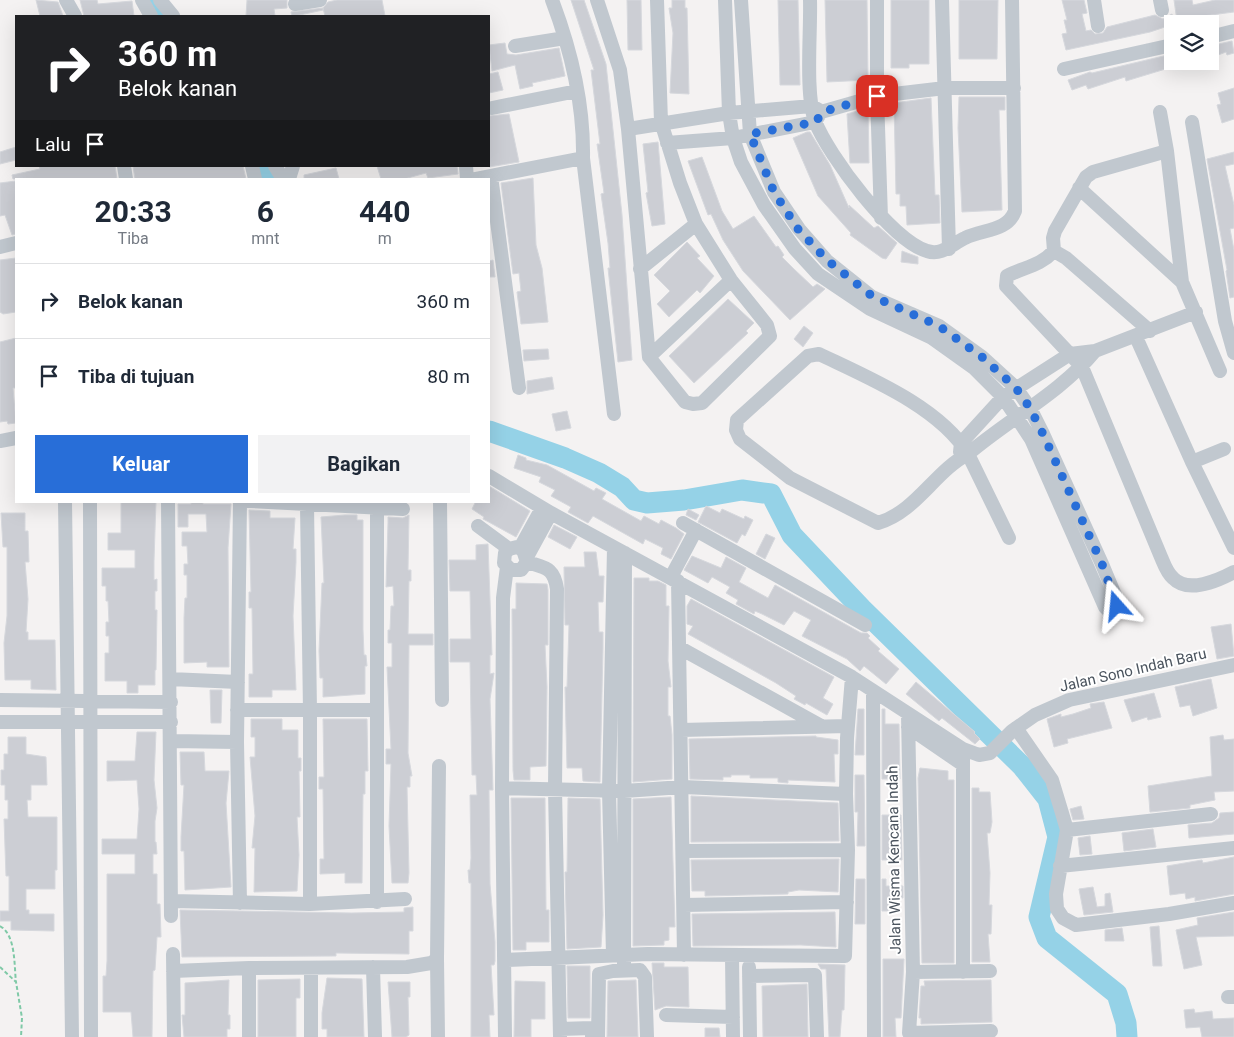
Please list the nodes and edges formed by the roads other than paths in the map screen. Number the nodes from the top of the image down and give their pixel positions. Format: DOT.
graph roads {
  1 [pos="66,0"];
  2 [pos="142,0"];
  3 [pos="160,0"];
  4 [pos="320,0"];
  5 [pos="552,0"];
  6 [pos="598,0"];
  7 [pos="657,0"];
  8 [pos="725,0"];
  9 [pos="741,0"];
  10 [pos="810,0"];
  11 [pos="877,0"];
  12 [pos="942,0"];
  13 [pos="1012,0"];
  14 [pos="1094,0"];
  15 [pos="295,7"];
  16 [pos="74,15"];
  17 [pos="151,15"];
  18 [pos="171,15"];
  19 [pos="1098,26"];
  20 [pos="1234,31"];
  21 [pos="1219,35"];
  22 [pos="566,38"];
  23 [pos="515,46"];
  24 [pos="1164,47"];
  25 [pos="1064,69"];
  26 [pos="945,88"];
  27 [pos="1014,88"];
  28 [pos="577,90"];
  29 [pos="877,96"];
  30 [pos="492,108"];
  31 [pos="746,112"];
  32 [pos="1160,112"];
  33 [pos="729,113"];
  34 [pos="816,113"];
  35 [pos="661,122"];
  36 [pos="1192,122"];
  37 [pos="628,129"];
  38 [pos="750,134"];
  39 [pos="733,138"];
  40 [pos="667,144"];
  41 [pos="1167,151"];
  42 [pos="583,158"];
  43 [pos="276,167"];
  44 [pos="492,176"];
  45 [pos="282,178"];
  46 [pos="481,178"];
  47 [pos="1080,188"];
  48 [pos="881,218"];
  49 [pos="696,224"];
  50 [pos="15,244"];
  51 [pos="0,247"];
  52 [pos="949,248"];
  53 [pos="1054,251"];
  54 [pos="640,268"];
  55 [pos="731,280"];
  56 [pos="1182,282"];
  57 [pos="1196,312"];
  58 [pos="1230,319"];
  59 [pos="1150,331"];
  60 [pos="1136,337"];
  61 [pos="1094,351"];
  62 [pos="1234,353"];
  63 [pos="1070,354"];
  64 [pos="650,357"];
  65 [pos="1082,367"];
  66 [pos="1220,371"];
  67 [pos="519,388"];
  68 [pos="1016,388"];
  69 [pos="1003,397"];
  70 [pos="1030,408"];
  71 [pos="614,414"];
  72 [pos="1018,417"];
  73 [pos="15,438"];
  74 [pos="0,441"];
  75 [pos="1224,449"];
  76 [pos="963,452"];
  77 [pos="1192,462"];
  78 [pos="490,477"];
  79 [pos="65,503"];
  80 [pos="90,503"];
  81 [pos="168,503"];
  82 [pos="240,503"];
  83 [pos="278,503"];
  84 [pos="440,503"];
  85 [pos="307,505"];
  86 [pos="377,506"];
  87 [pos="1068,506"];
  88 [pos="403,509"];
  89 [pos="547,510"];
  90 [pos="682,523"];
  91 [pos="478,526"];
  92 [pos="696,530"];
  93 [pos="1009,538"];
  94 [pos="1234,548"];
  95 [pos="620,550"];
  96 [pos="521,554"];
  97 [pos="507,567"];
  98 [pos="1234,572"];
  99 [pos="675,579"];
  100 [pos="618,625"];
  101 [pos="865,626"];
  102 [pos="680,648"];
  103 [pos="1234,665"];
  104 [pos="852,677"];
  105 [pos="170,679"];
  106 [pos="238,682"];
  107 [pos="873,691"];
  108 [pos="0,700"];
  109 [pos="91,700"];
  110 [pos="442,700"];
  111 [pos="69,702"];
  112 [pos="170,702"];
  113 [pos="237,710"];
  114 [pos="310,710"];
  115 [pos="376,710"];
  116 [pos="91,721"];
  117 [pos="908,721"];
  118 [pos="0,722"];
  119 [pos="69,722"];
  120 [pos="171,722"];
  121 [pos="848,726"];
  122 [pos="822,727"];
  123 [pos="681,730"];
  124 [pos="1014,730"];
  125 [pos="172,741"];
  126 [pos="237,742"];
  127 [pos="962,757"];
  128 [pos="439,766"];
  129 [pos="683,787"];
  130 [pos="502,788"];
  131 [pos="555,789"];
  132 [pos="609,790"];
  133 [pos="624,791"];
  134 [pos="846,794"];
  135 [pos="1211,814"];
  136 [pos="1067,830"];
  137 [pos="1234,848"];
  138 [pos="684,850"];
  139 [pos="848,850"];
  140 [pos="1060,866"];
  141 [pos="405,899"];
  142 [pos="171,901"];
  143 [pos="376,902"];
  144 [pos="847,902"];
  145 [pos="240,903"];
  146 [pos="1234,903"];
  147 [pos="310,904"];
  148 [pos="684,905"];
  149 [pos="172,916"];
  150 [pos="172,954"];
  151 [pos="618,955"];
  152 [pos="684,955"];
  153 [pos="732,956"];
  154 [pos="749,956"];
  155 [pos="816,957"];
  156 [pos="560,958"];
  157 [pos="437,959"];
  158 [pos="505,960"];
  159 [pos="373,966"];
  160 [pos="249,968"];
  161 [pos="311,968"];
  162 [pos="624,970"];
  163 [pos="173,971"];
  164 [pos="990,971"];
  165 [pos="913,972"];
  166 [pos="963,972"];
  167 [pos="815,975"];
  168 [pos="749,976"];
  169 [pos="666,1015"];
  170 [pos="732,1016"];
  171 [pos="991,1031"];
  172 [pos="560,1033"];
  173 [pos="963,1034"];
  174 [pos="907,1035"];
  175 [pos="72,1037"];
  176 [pos="91,1037"];
  177 [pos="174,1037"];
  178 [pos="250,1037"];
  179 [pos="312,1037"];
  180 [pos="376,1037"];
  181 [pos="438,1037"];
  182 [pos="505,1037"];
  183 [pos="592,1037"];
  184 [pos="598,1037"];
  185 [pos="647,1037"];
  186 [pos="733,1037"];
  187 [pos="750,1037"];
  188 [pos="817,1037"];
  189 [pos="874,1037"];
  1 -- 16 [label="street"];
  2 -- 17 [label="street"];
  3 -- 18 [label="street"];
  4 -- 15 [label="street"];
  5 -- 22 [label="street"];
  6 -- 37 [label="street"];
  7 -- 35 [label="street"];
  8 -- 33 [label="street"];
  9 -- 31 [label="street"];
  10 -- 34 [label="street"];
  11 -- 29 [label="street"];
  12 -- 26 [label="street"];
  13 -- 27 [label="street"];
  14 -- 19 [label="street"];
  20 -- 21 [label="street"];
  22 -- 23 [label="street"];
  22 -- 28 [label="street"];
  24 -- 25 [label="street"];
  26 -- 27 [label="street"];
  26 -- 29 [label="street"];
  26 -- 52 [label="street"];
  27 -- 52 [label="street"];
  28 -- 30 [label="street"];
  28 -- 42 [label="street"];
  29 -- 34 [label="street"];
  29 -- 48 [label="street"];
  31 -- 33 [label="street"];
  31 -- 34 [label="street"];
  31 -- 38 [label="street"];
  32 -- 41 [label="street"];
  33 -- 35 [label="street"];
  33 -- 39 [label="street"];
  34 -- 38 [label="street"];
  34 -- 48 [label="street"];
  35 -- 37 [label="street"];
  35 -- 40 [label="street"];
  36 -- 58 [label="street"];
  37 -- 54 [label="street"];
  38 -- 39 [label="street"];
  38 -- 68 [label="street"];
  39 -- 40 [label="street"];
  39 -- 69 [label="street"];
  40 -- 49 [label="street"];
  41 -- 47 [label="street"];
  41 -- 56 [label="street"];
  42 -- 44 [label="street"];
  42 -- 71 [label="street"];
  43 -- 45 [label="street"];
  44 -- 46 [label="street"];
  44 -- 67 [label="street"];
  47 -- 53 [label="street"];
  47 -- 56 [label="street"];
  48 -- 52 [label="street"];
  49 -- 54 [label="street"];
  49 -- 55 [label="street"];
  50 -- 51 [label="street"];
  53 -- 59 [label="street"];
  53 -- 63 [label="street"];
  54 -- 64 [label="street"];
  55 -- 64 [label="street"];
  55 -- 64 [label="street"];
  56 -- 57 [label="street"];
  57 -- 59 [label="street"];
  57 -- 66 [label="street"];
  58 -- 62 [label="street"];
  59 -- 60 [label="street"];
  60 -- 61 [label="street"];
  60 -- 77 [label="street"];
  61 -- 63 [label="street"];
  61 -- 65 [label="street"];
  63 -- 65 [label="street"];
  63 -- 68 [label="street"];
  65 -- 70 [label="street"];
  65 -- 98 [label="street"];
  68 -- 69 [label="street"];
  68 -- 70 [label="street"];
  69 -- 72 [label="street"];
  69 -- 76 [label="street"];
  70 -- 72 [label="street"];
  70 -- 87 [label="street"];
  72 -- 76 [label="street"];
  72 -- 87 [label="street"];
  73 -- 74 [label="street"];
  75 -- 77 [label="street"];
  76 -- 76 [label="street"];
  76 -- 93 [label="street"];
  77 -- 94 [label="street"];
  78 -- 89 [label="street"];
  79 -- 111 [label="street"];
  80 -- 109 [label="street"];
  81 -- 105 [label="street"];
  82 -- 106 [label="street"];
  83 -- 85 [label="street"];
  84 -- 110 [label="street"];
  85 -- 86 [label="street"];
  85 -- 114 [label="street"];
  86 -- 88 [label="street"];
  86 -- 115 [label="street"];
  87 -- 87 [label="street"];
  89 -- 95 [label="street"];
  89 -- 96 [label="street"];
  90 -- 92 [label="street"];
  91 -- 96 [label="street"];
  92 -- 99 [label="street"];
  92 -- 101 [label="street"];
  95 -- 99 [label="street"];
  95 -- 100 [label="street"];
  96 -- 97 [label="street"];
  96 -- 97 [label="street"];
  96 -- 131 [label="street"];
  97 -- 130 [label="street"];
  99 -- 102 [label="street"];
  99 -- 104 [label="street"];
  100 -- 132 [label="street"];
  100 -- 133 [label="street"];
  102 -- 122 [label="street"];
  102 -- 123 [label="street"];
  103 -- 124 [label="street, Jalan Sono Indah Baru"];
  104 -- 107 [label="street"];
  104 -- 121 [label="street"];
  105 -- 106 [label="street"];
  105 -- 112 [label="street"];
  106 -- 113 [label="street"];
  107 -- 117 [label="street"];
  107 -- 189 [label="street"];
  108 -- 111 [label="street"];
  109 -- 111 [label="street"];
  109 -- 112 [label="street"];
  109 -- 116 [label="street"];
  111 -- 119 [label="street"];
  112 -- 120 [label="street"];
  113 -- 114 [label="street"];
  113 -- 126 [label="street"];
  114 -- 115 [label="street"];
  114 -- 147 [label="street"];
  115 -- 143 [label="street"];
  116 -- 119 [label="street"];
  116 -- 120 [label="street"];
  116 -- 176 [label="street"];
  117 -- 127 [label="street"];
  117 -- 165 [label="street, Jalan Wisma Kencana Indah"];
  118 -- 119 [label="street"];
  119 -- 175 [label="street"];
  120 -- 125 [label="street"];
  121 -- 122 [label="street"];
  121 -- 134 [label="street"];
  122 -- 123 [label="street"];
  123 -- 129 [label="street"];
  124 -- 127 [label="street, Jalan Sono Indah Baru"];
  124 -- 136 [label="street"];
  125 -- 126 [label="street"];
  125 -- 142 [label="street"];
  126 -- 145 [label="street"];
  127 -- 166 [label="street"];
  128 -- 157 [label="street"];
  129 -- 133 [label="street"];
  129 -- 134 [label="street"];
  129 -- 138 [label="street"];
  130 -- 131 [label="street"];
  130 -- 158 [label="street"];
  131 -- 132 [label="street"];
  131 -- 156 [label="street"];
  132 -- 133 [label="street"];
  132 -- 151 [label="street"];
  133 -- 151 [label="street"];
  134 -- 139 [label="street"];
  135 -- 136 [label="street"];
  136 -- 140 [label="street"];
  137 -- 140 [label="street"];
  138 -- 139 [label="street"];
  138 -- 148 [label="street"];
  139 -- 144 [label="street"];
  140 -- 146 [label="street"];
  141 -- 143 [label="street"];
  142 -- 145 [label="street"];
  142 -- 149 [label="street"];
  143 -- 147 [label="street"];
  144 -- 148 [label="street"];
  144 -- 155 [label="street"];
  145 -- 147 [label="street"];
  148 -- 152 [label="street"];
  150 -- 163 [label="street"];
  151 -- 152 [label="street"];
  151 -- 156 [label="street"];
  151 -- 162 [label="street"];
  152 -- 153 [label="street"];
  153 -- 154 [label="street"];
  153 -- 170 [label="street"];
  154 -- 155 [label="street"];
  154 -- 168 [label="street"];
  155 -- 167 [label="street"];
  156 -- 158 [label="street"];
  156 -- 172 [label="street"];
  157 -- 159 [label="street"];
  157 -- 181 [label="street"];
  158 -- 182 [label="street"];
  159 -- 161 [label="street"];
  159 -- 180 [label="street"];
  160 -- 161 [label="street"];
  160 -- 163 [label="street"];
  160 -- 178 [label="street"];
  161 -- 179 [label="street"];
  162 -- 184 [label="street"];
  162 -- 185 [label="street"];
  163 -- 177 [label="street"];
  164 -- 166 [label="street, Jalan Wisma Kencana Indah"];
  165 -- 166 [label="street, Jalan Wisma Kencana Indah"];
  165 -- 174 [label="street"];
  167 -- 168 [label="street"];
  167 -- 188 [label="street"];
  168 -- 187 [label="street"];
  169 -- 170 [label="street"];
  170 -- 186 [label="street"];
  171 -- 173 [label="street"];
  172 -- 183 [label="street"];
  173 -- 174 [label="street"];
}
